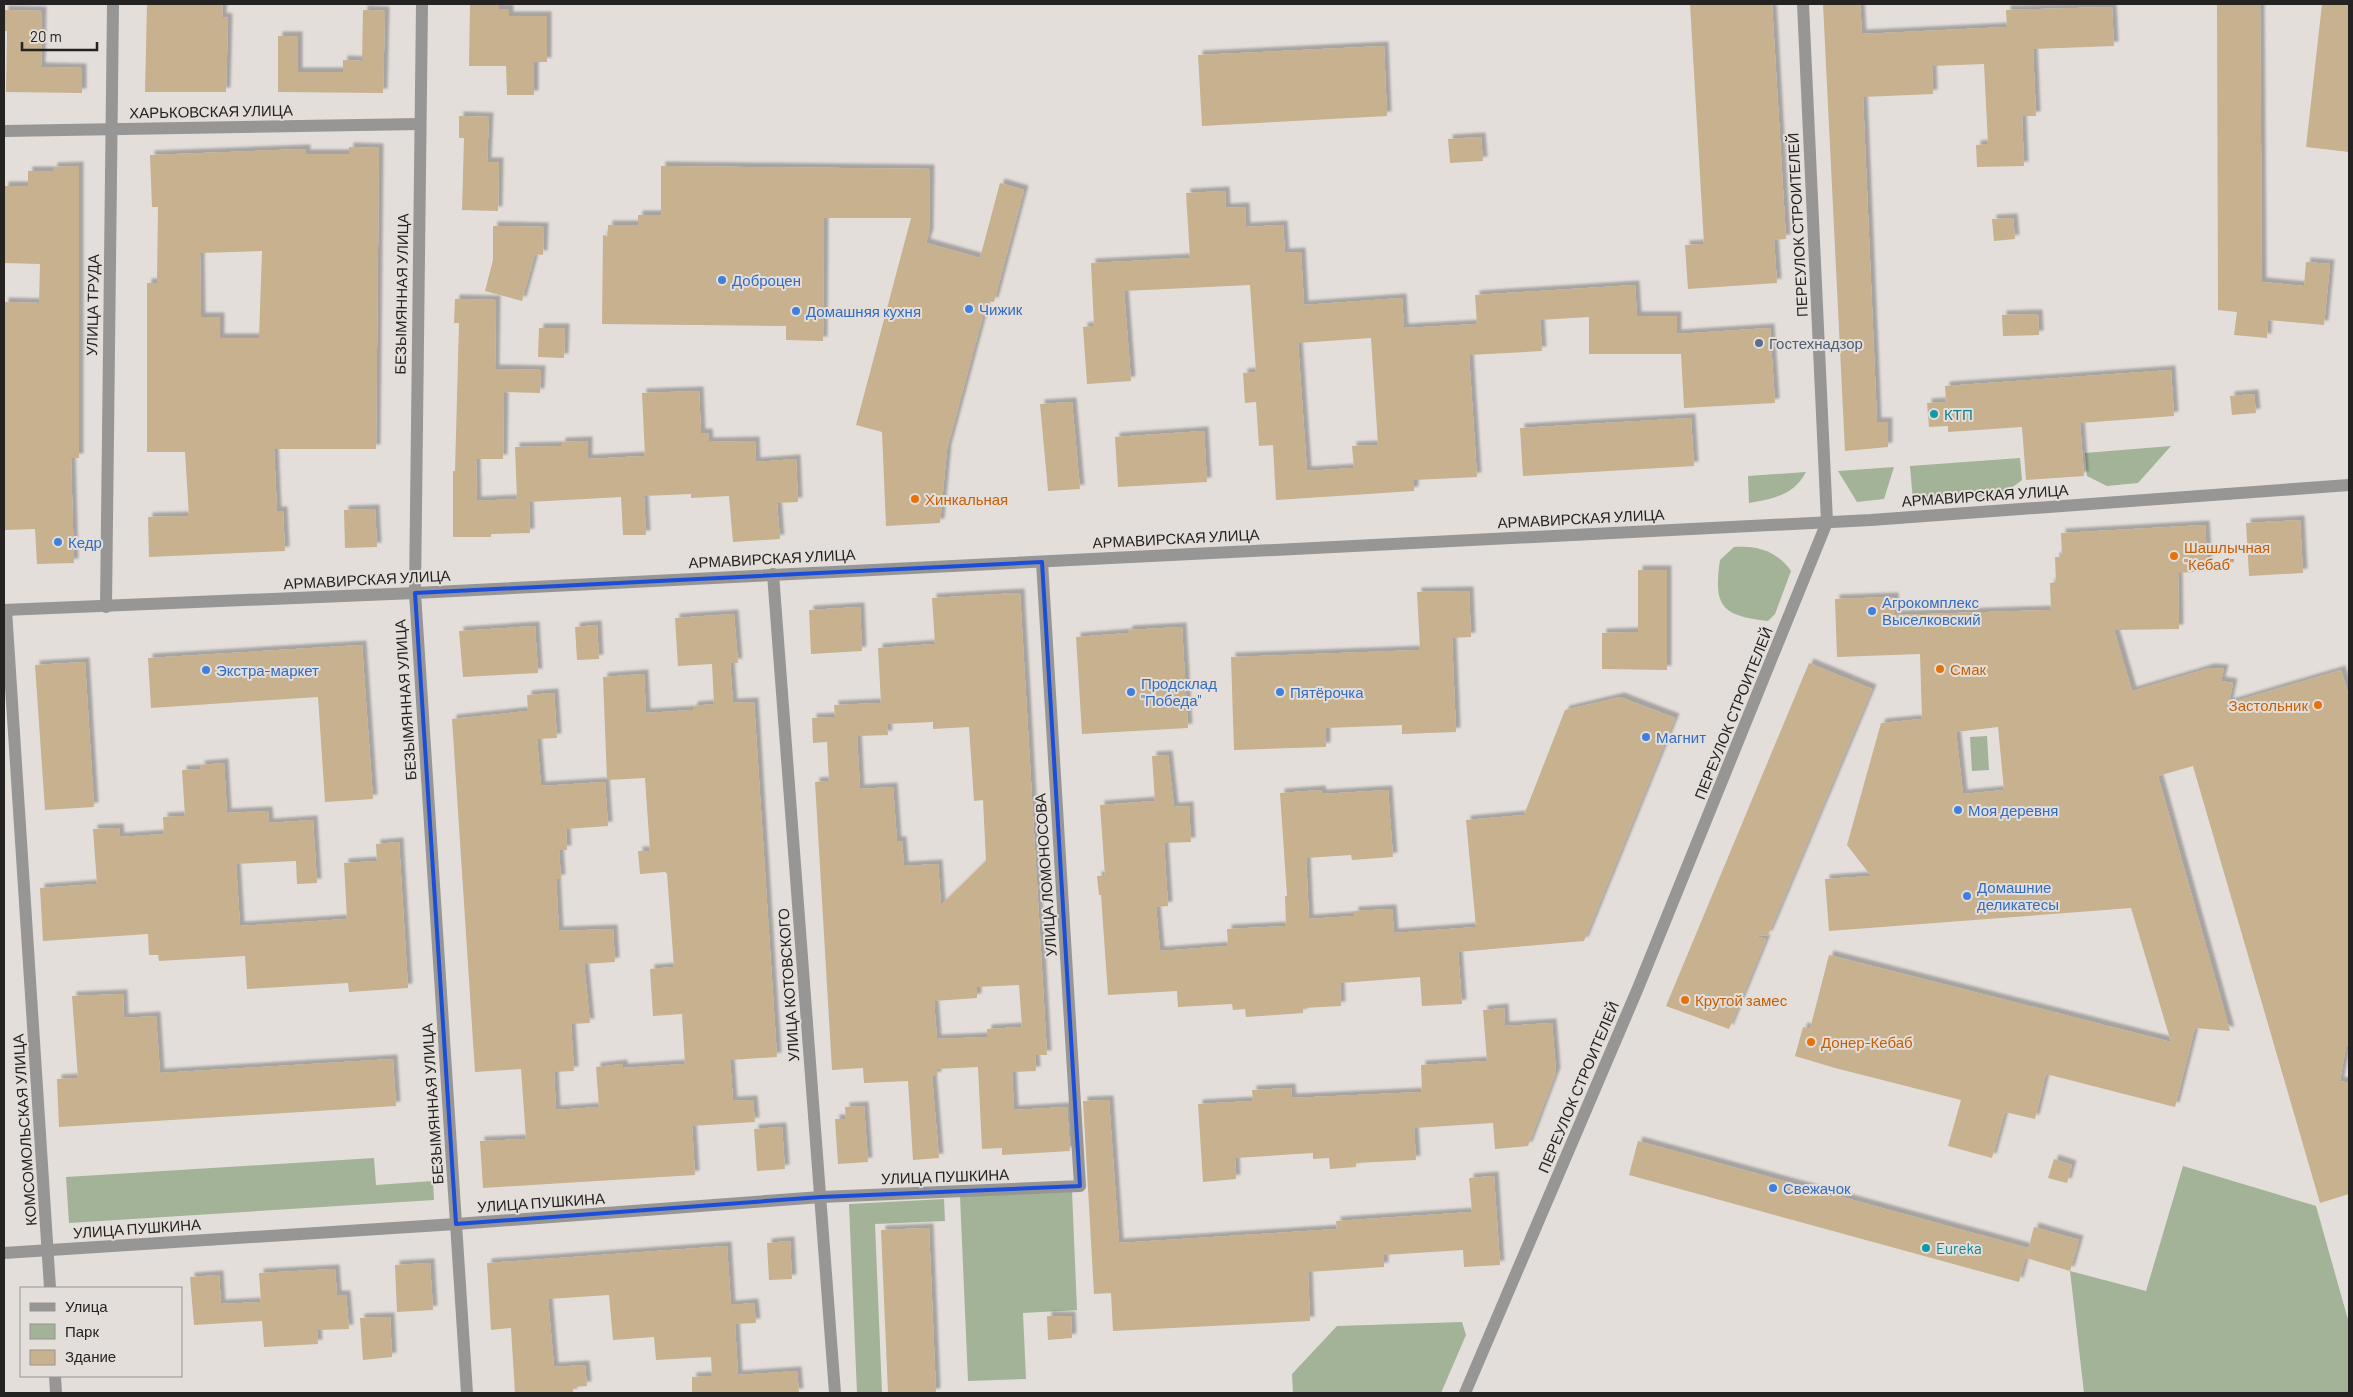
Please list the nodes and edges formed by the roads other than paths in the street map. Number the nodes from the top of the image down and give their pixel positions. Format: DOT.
graph roads {
  1 [pos="113,4"];
  2 [pos="422,4"];
  3 [pos="1803,4"];
  4 [pos="420,124"];
  5 [pos="110,129"];
  6 [pos="4,131"];
  7 [pos="2349,485"];
  8 [pos="1827,522"];
  9 [pos="1042,562"];
  10 [pos="773,574"];
  11 [pos="415,593"];
  12 [pos="106,607"];
  13 [pos="5,610"];
  14 [pos="1080,1186"];
  15 [pos="821,1197"];
  16 [pos="456,1224"];
  17 [pos="48,1250"];
  18 [pos="4,1253"];
  19 [pos="50,1287"];
  20 [pos="55,1377"];
  21 [pos="56,1393"];
  22 [pos="468,1393"];
  23 [pos="835,1393"];
  24 [pos="1465,1393"];
  1 -- 5 [label="street, УЛИЦА ТРУДА"];
  2 -- 4 [label="street, БЕЗЫМЯННАЯ УЛИЦА"];
  3 -- 8 [label="street, ПЕРЕУЛОК СТРОИТЕЛЕЙ"];
  4 -- 5 [label="street, ХАРЬКОВСКАЯ УЛИЦА"];
  4 -- 11 [label="street, БЕЗЫМЯННАЯ УЛИЦА"];
  5 -- 6 [label="street, ХАРЬКОВСКАЯ УЛИЦА"];
  5 -- 12 [label="street, УЛИЦА ТРУДА"];
  7 -- 8 [label="street, АРМАВИРСКАЯ УЛИЦА"];
  8 -- 9 [label="street, АРМАВИРСКАЯ УЛИЦА"];
  8 -- 24 [label="street, ПЕРЕУЛОК СТРОИТЕЛЕЙ"];
  9 -- 10 [label="street, АРМАВИРСКАЯ УЛИЦА"];
  9 -- 14 [label="street, УЛИЦА ЛОМОНОСОВА"];
  10 -- 11 [label="street, АРМАВИРСКАЯ УЛИЦА"];
  10 -- 15 [label="street, УЛИЦА КОТОВСКОГО"];
  11 -- 12 [label="street, АРМАВИРСКАЯ УЛИЦА"];
  11 -- 16 [label="street, БЕЗЫМЯННАЯ УЛИЦА"];
  12 -- 13 [label="street, АРМАВИРСКАЯ УЛИЦА"];
  13 -- 17 [label="street, КОМСОМОЛЬСКАЯ УЛИЦА"];
  14 -- 15 [label="street, УЛИЦА ПУШКИНА"];
  15 -- 16 [label="street, УЛИЦА ПУШКИНА"];
  15 -- 23 [label="street, УЛИЦА КОТОВСКОГО"];
  16 -- 17 [label="street, УЛИЦА ПУШКИНА"];
  16 -- 22 [label="street, БЕЗЫМЯННАЯ УЛИЦА"];
  17 -- 18 [label="street, УЛИЦА ПУШКИНА"];
  17 -- 19 [label="street, КОМСОМОЛЬСКАЯ УЛИЦА"];
  20 -- 21 [label="street"];
}
